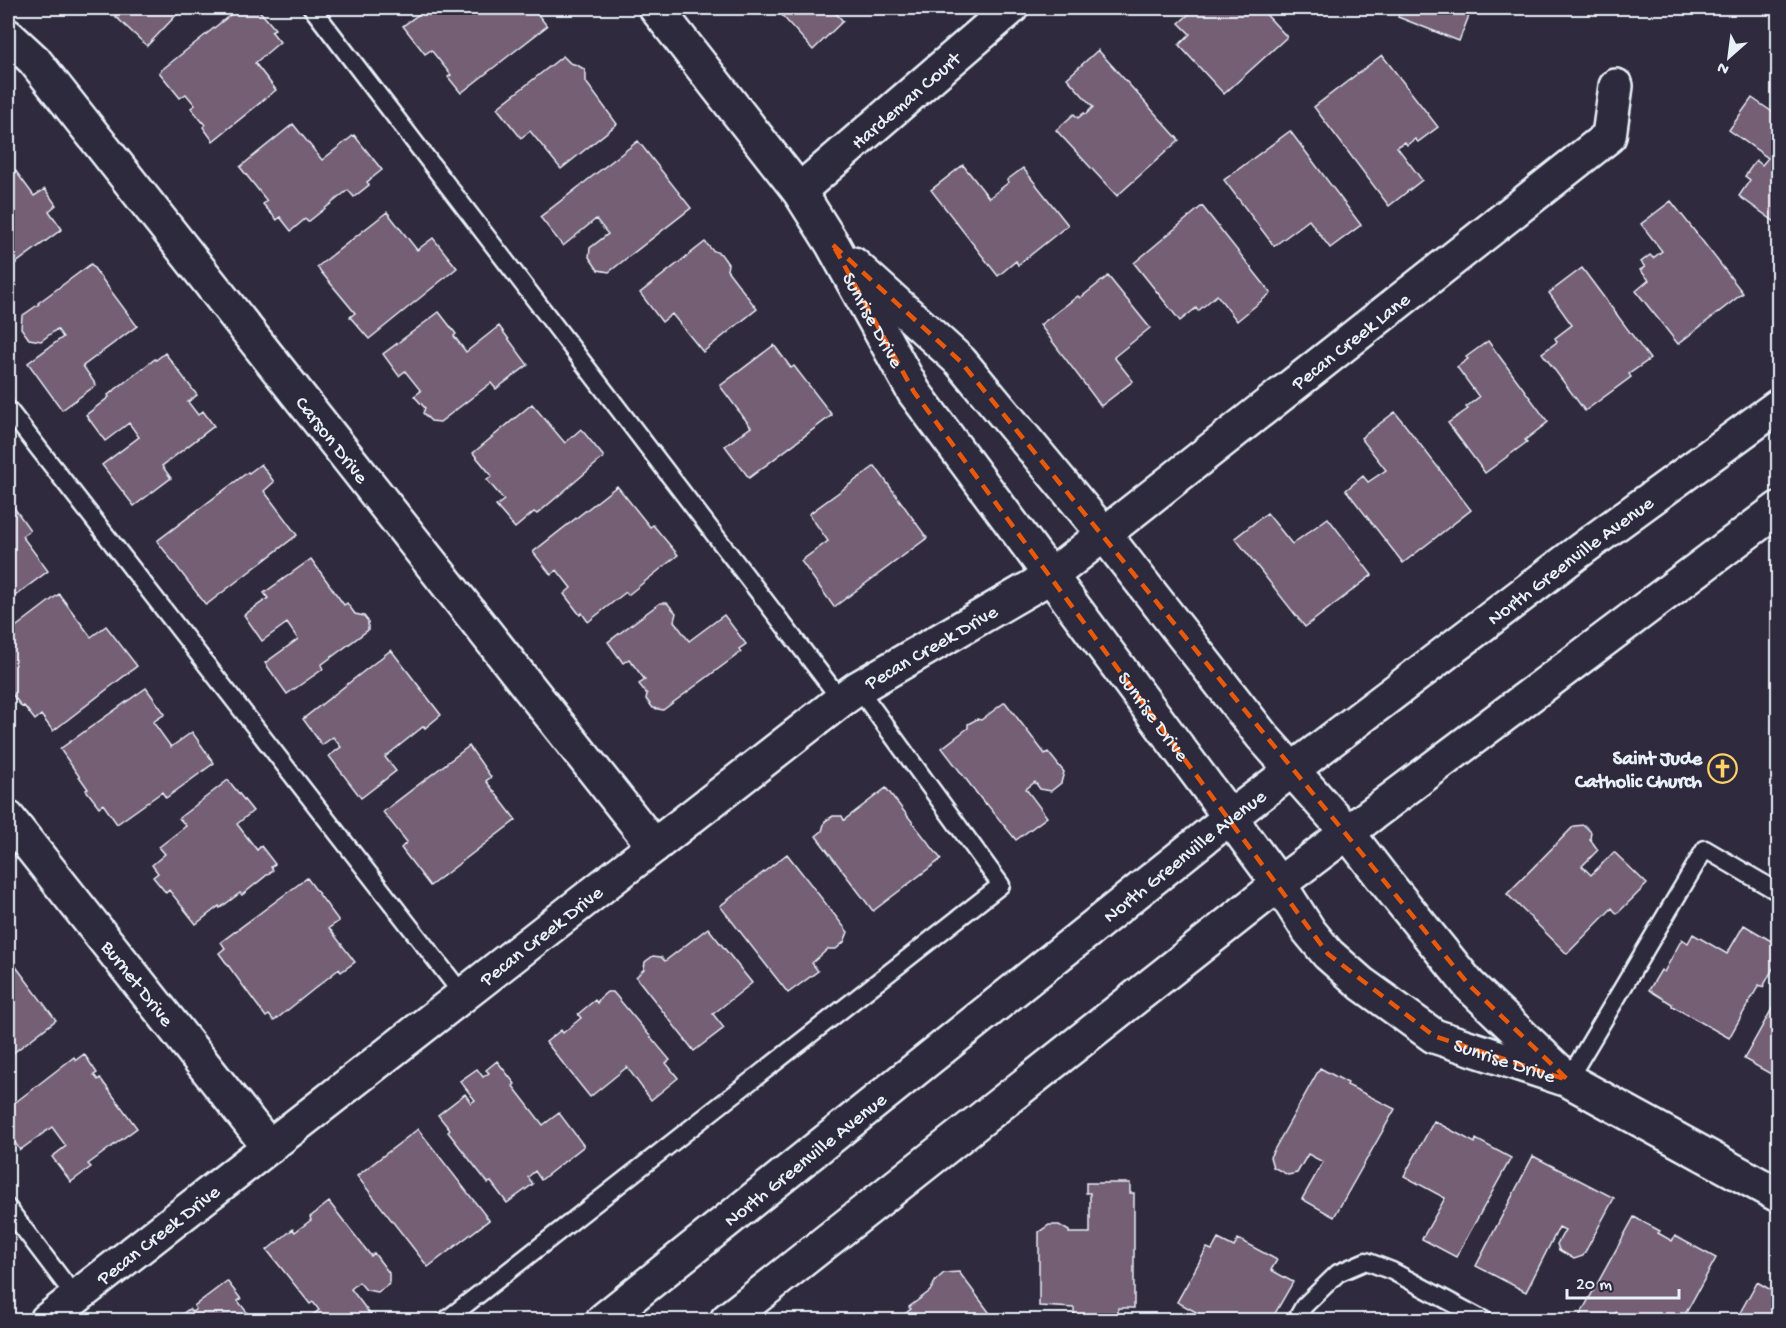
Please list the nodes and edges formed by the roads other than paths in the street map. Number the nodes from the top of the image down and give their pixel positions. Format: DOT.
graph roads {
  1 [pos="312,8"];
  2 [pos="656,8"];
  3 [pos="1011,8"];
  4 [pos="8,36"];
  5 [pos="1616,86"];
  6 [pos="799,191"];
  7 [pos="832,245"];
  8 [pos="1779,406"];
  9 [pos="8,409"];
  10 [pos="1779,509"];
  11 [pos="1104,534"];
  12 [pos="1051,576"];
  13 [pos="849,694"];
  14 [pos="1293,769"];
  15 [pos="8,818"];
  16 [pos="1229,818"];
  17 [pos="1347,832"];
  18 [pos="654,846"];
  19 [pos="1278,884"];
  20 [pos="1779,892"];
  21 [pos="463,995"];
  22 [pos="1568,1080"];
  23 [pos="269,1147"];
  24 [pos="1779,1195"];
  25 [pos="8,1208"];
  26 [pos="76,1298"];
  27 [pos="47,1320"];
  28 [pos="446,1320"];
  29 [pos="603,1320"];
  30 [pos="727,1320"];
  31 [pos="1296,1320"];
  32 [pos="1484,1320"];
  1 -- 13 [label="lane"];
  2 -- 6 [label="street, Sunrise Drive"];
  3 -- 6 [label="street, Hardeman Court"];
  4 -- 18 [label="street, Carson Drive"];
  5 -- 11 [label="street, Pecan Creek Lane"];
  6 -- 7 [label="street, Sunrise Drive"];
  7 -- 11 [label="street, Sunrise Drive"];
  7 -- 12 [label="street, Sunrise Drive"];
  8 -- 14 [label="street, North Greenville Avenue"];
  9 -- 21 [label="lane"];
  10 -- 17 [label="street"];
  11 -- 12 [label="street, Pecan Creek Lane"];
  11 -- 14 [label="street, Sunrise Drive"];
  12 -- 13 [label="street, Pecan Creek Drive"];
  12 -- 16 [label="street, Sunrise Drive"];
  13 -- 18 [label="street, Pecan Creek Drive"];
  13 -- 28 [label="lane"];
  14 -- 16 [label="street, North Greenville Avenue"];
  14 -- 17 [label="street, Sunrise Drive"];
  15 -- 23 [label="street, Burnet Drive"];
  16 -- 19 [label="street, Sunrise Drive"];
  16 -- 29 [label="street, North Greenville Avenue"];
  17 -- 19 [label="street"];
  17 -- 22 [label="street, Sunrise Drive"];
  18 -- 21 [label="street, Pecan Creek Drive"];
  19 -- 22 [label="street, Sunrise Drive"];
  19 -- 30 [label="street"];
  20 -- 22 [label="lane"];
  21 -- 23 [label="street, Pecan Creek Drive"];
  22 -- 24 [label="street, Sunrise Drive"];
  23 -- 26 [label="street, Pecan Creek Drive"];
  25 -- 26 [label="lane"];
  26 -- 27 [label="street, Pecan Creek Drive"];
  31 -- 32 [label="lane"];
}
